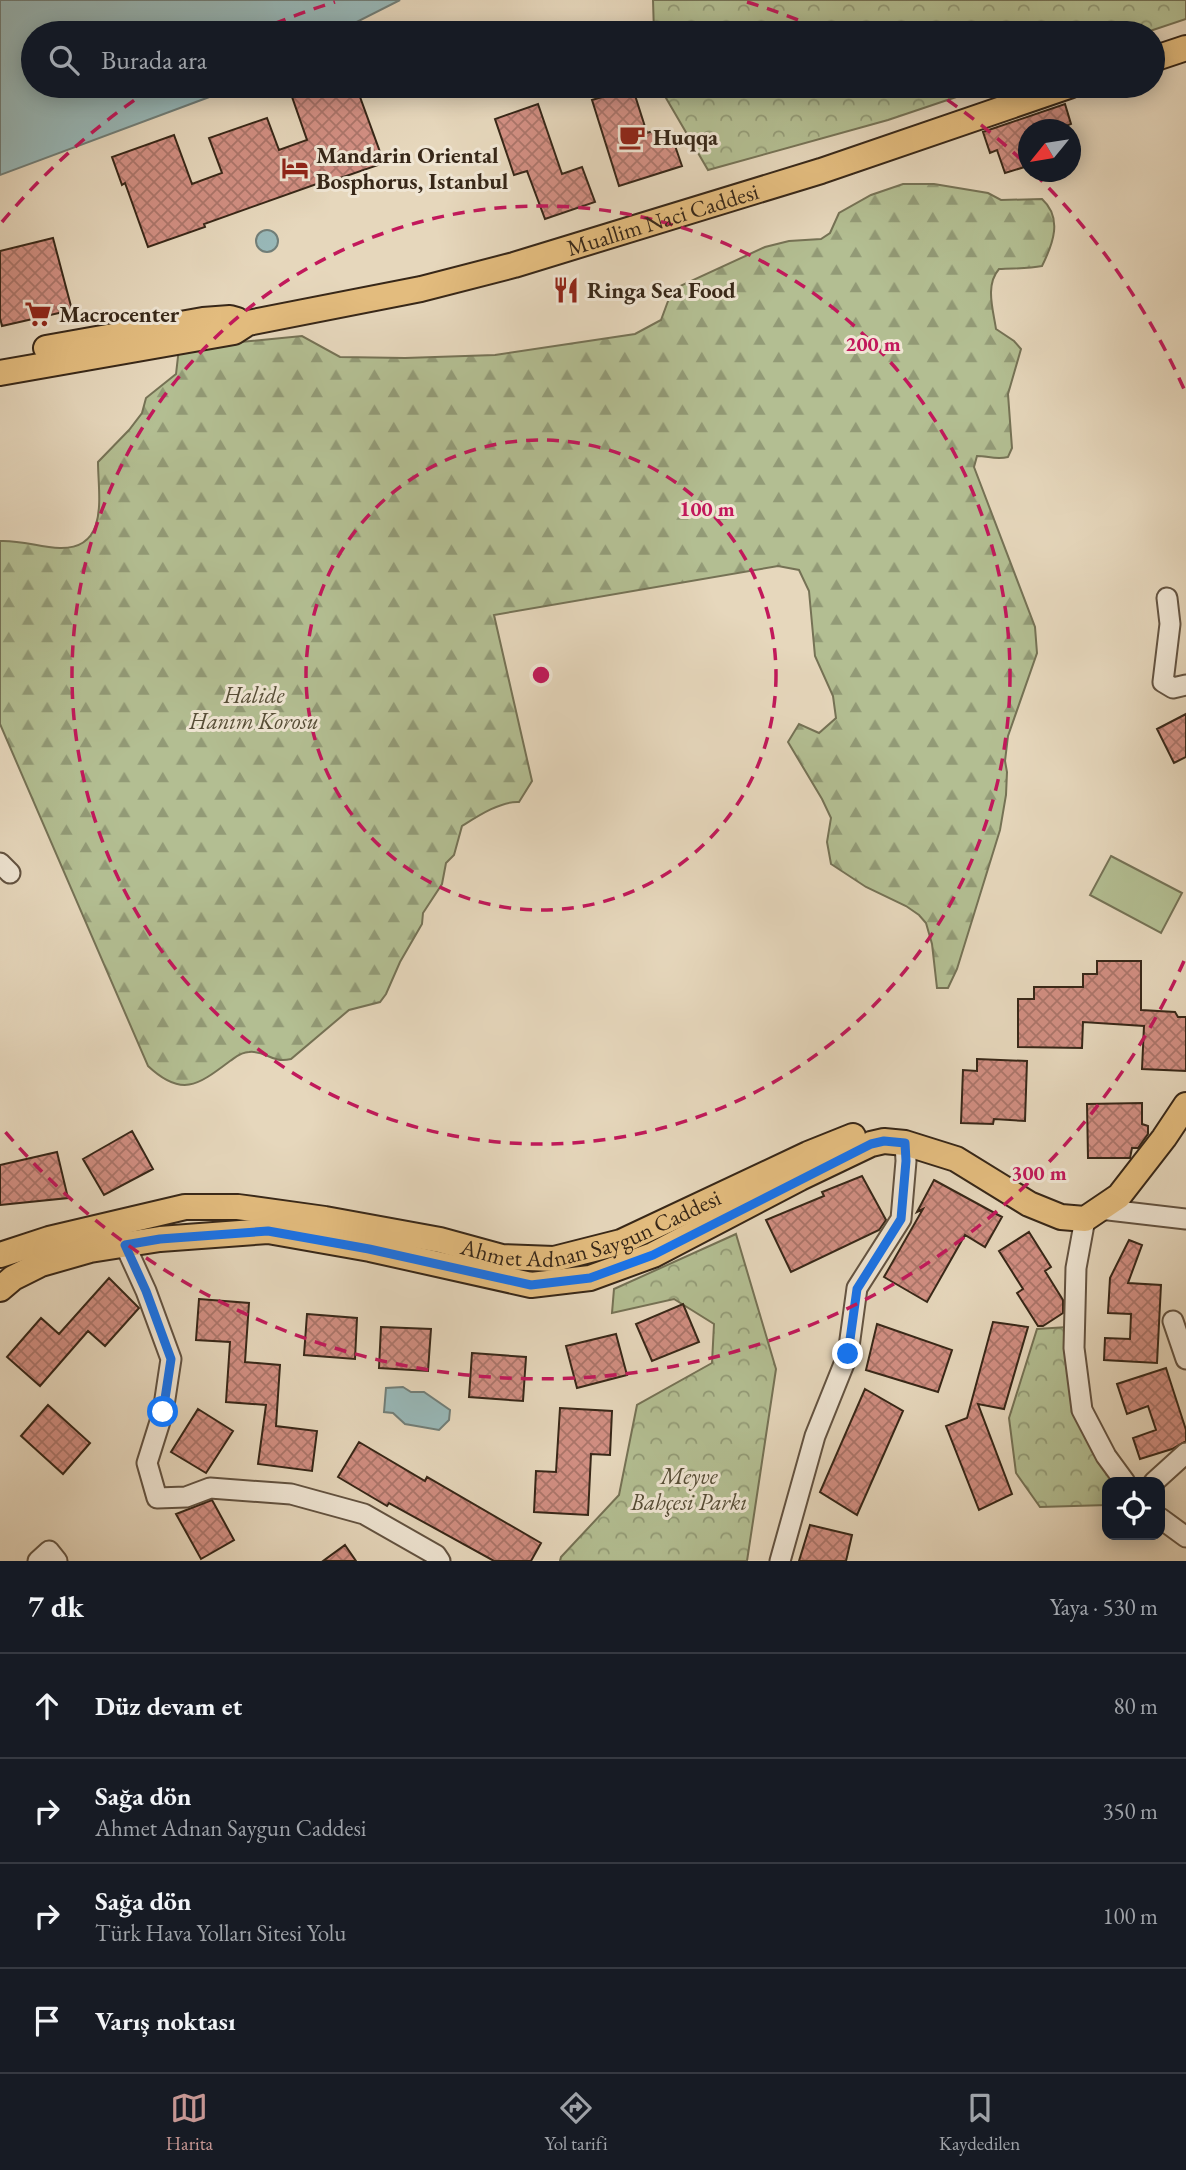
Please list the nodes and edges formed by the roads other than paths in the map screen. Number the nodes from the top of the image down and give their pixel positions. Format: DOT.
graph roads {
  1 [pos="1186,48"];
  2 [pos="1165,55"];
  3 [pos="1034,98"];
  4 [pos="248,323"];
  5 [pos="0,357"];
  6 [pos="0,373"];
  7 [pos="1167,598"];
  8 [pos="1186,685"];
  9 [pos="1186,1105"];
  10 [pos="905,1143"];
  11 [pos="1029,1204"];
  12 [pos="1093,1214"];
  13 [pos="1186,1219"];
  14 [pos="125,1245"];
  15 [pos="0,1255"];
  16 [pos="2,1280"];
  17 [pos="1173,1321"];
  18 [pos="1186,1359"];
  19 [pos="1186,1453"];
  20 [pos="1121,1477"];
  21 [pos="1160,1477"];
  22 [pos="1165,1522"];
  23 [pos="1186,1537"];
  24 [pos="38,1561"];
  25 [pos="57,1561"];
  26 [pos="440,1561"];
  27 [pos="780,1561"];
  1 -- 2 [label="main road"];
  3 -- 4 [label="main road, Muallim Naci Caddesi"];
  4 -- 5 [label="main road, Muallim Naci Caddesi"];
  4 -- 6 [label="main road, Muallim Naci Caddesi"];
  7 -- 8 [label="street"];
  9 -- 12 [label="main road"];
  10 -- 11 [label="main road, Ahmet Adnan Saygun Caddesi"];
  10 -- 14 [label="main road, Ahmet Adnan Saygun Caddesi"];
  10 -- 27 [label="street"];
  11 -- 12 [label="main road"];
  11 -- 15 [label="main road, Ahmet Adnan Saygun Caddesi"];
  12 -- 13 [label="street"];
  12 -- 20 [label="street"];
  14 -- 16 [label="main road, Ahmet Adnan Saygun Caddesi"];
  14 -- 26 [label="street"];
  17 -- 18 [label="street"];
  19 -- 21 [label="street"];
  22 -- 23 [label="street"];
  24 -- 25 [label="street"];
}
